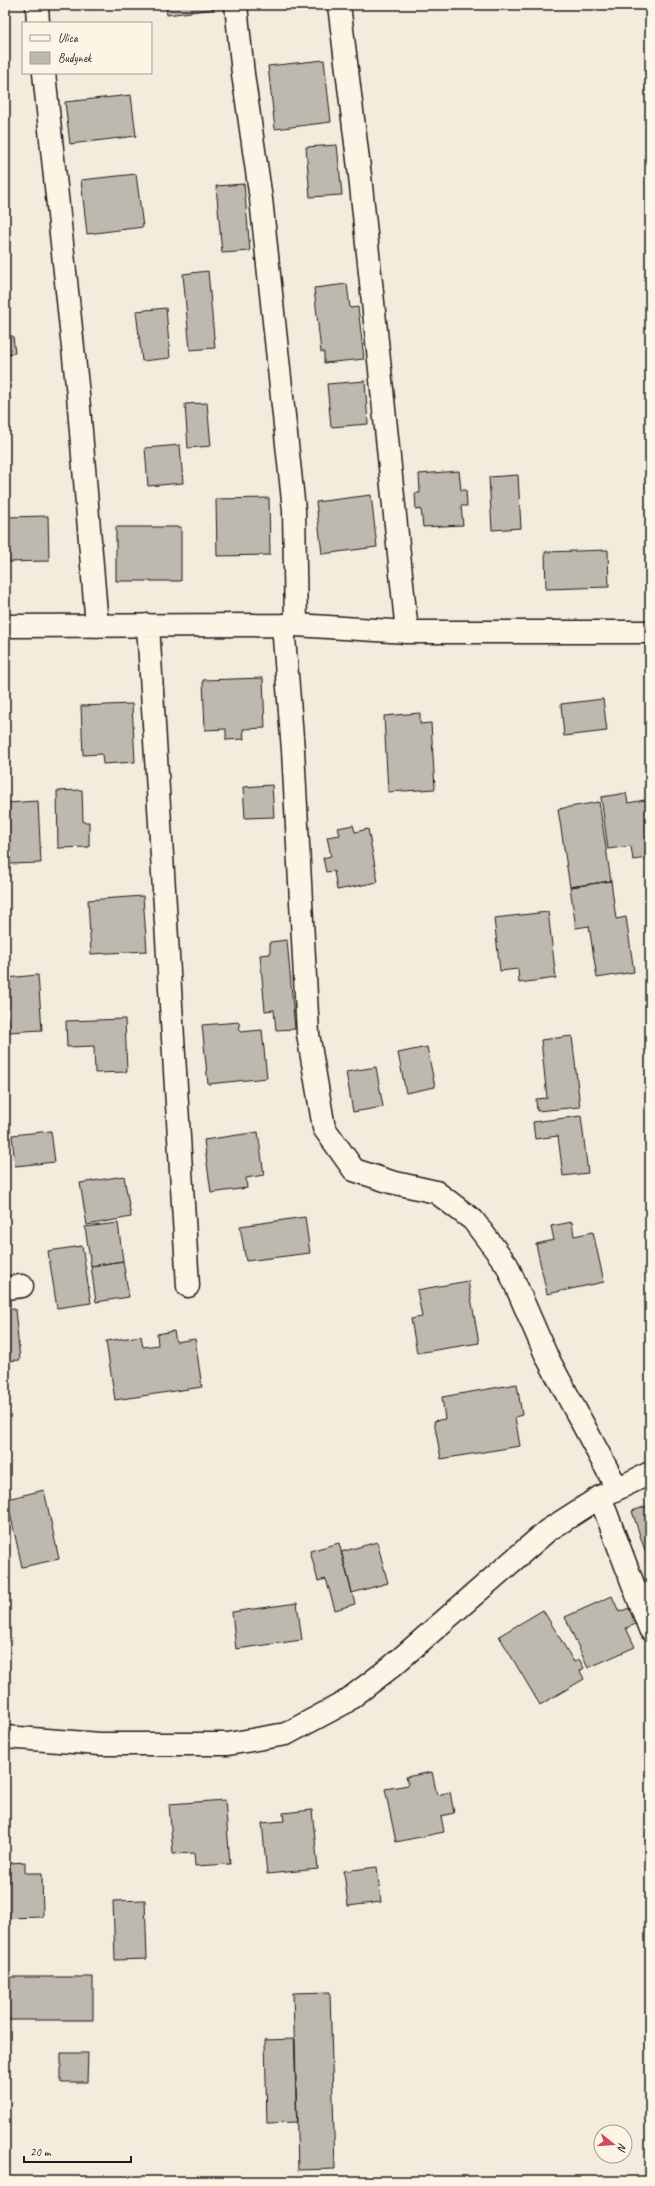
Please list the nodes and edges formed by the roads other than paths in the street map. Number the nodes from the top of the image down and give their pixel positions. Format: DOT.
graph roads {
  1 [pos="36,5"];
  2 [pos="236,5"];
  3 [pos="339,5"];
  4 [pos="38,22"];
  5 [pos="44,74"];
  6 [pos="148,625"];
  7 [pos="289,625"];
  8 [pos="5,626"];
  9 [pos="97,626"];
  10 [pos="407,632"];
  11 [pos="650,632"];
  12 [pos="188,1286"];
  13 [pos="650,1473"];
  14 [pos="608,1492"];
  15 [pos="650,1629"];
  16 [pos="5,1737"];
  1 -- 4 [label="street"];
  2 -- 7 [label="street"];
  3 -- 10 [label="street"];
  5 -- 9 [label="street"];
  6 -- 7 [label="street"];
  6 -- 9 [label="street"];
  6 -- 12 [label="street"];
  7 -- 10 [label="street"];
  7 -- 14 [label="street"];
  8 -- 9 [label="street"];
  10 -- 11 [label="street"];
  13 -- 14 [label="street"];
  14 -- 15 [label="street"];
  14 -- 16 [label="street"];
}
